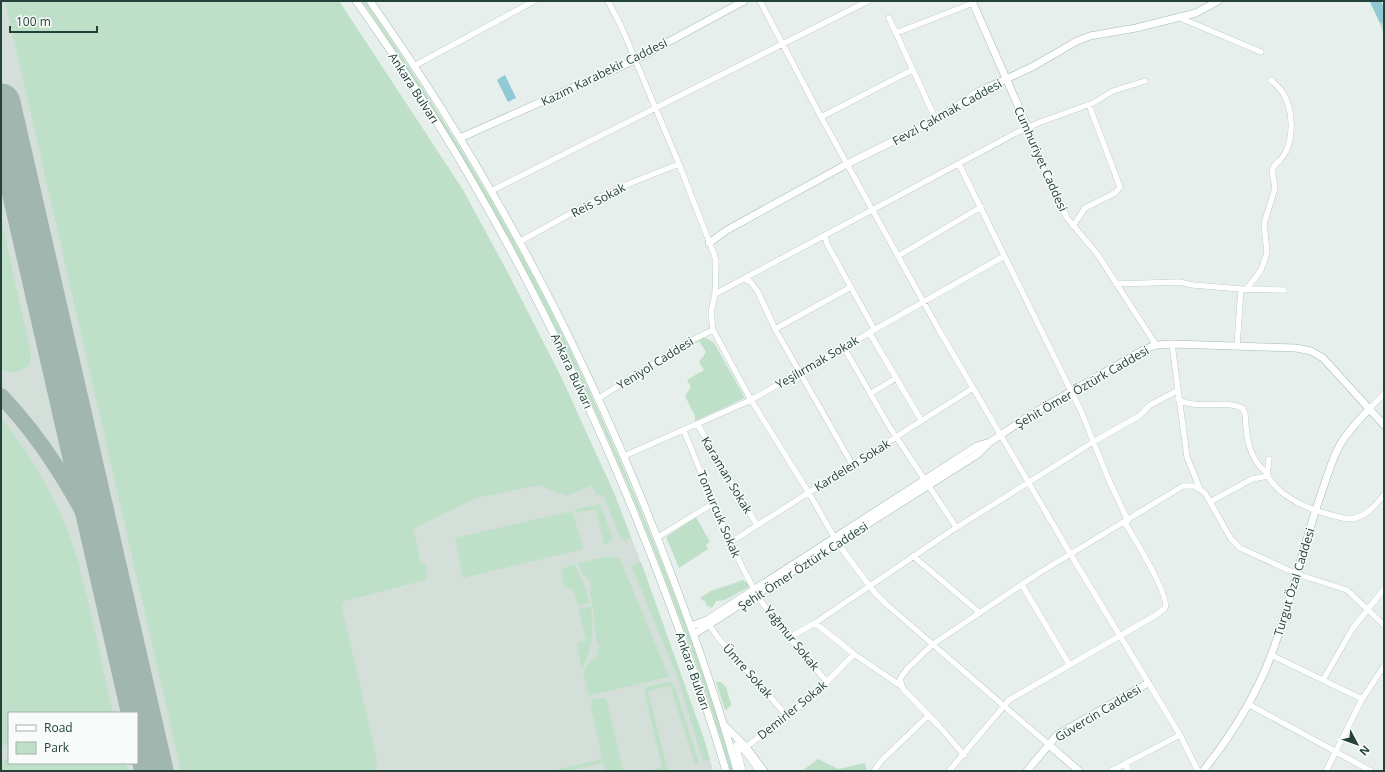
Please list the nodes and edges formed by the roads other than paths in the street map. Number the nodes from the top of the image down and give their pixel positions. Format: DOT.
graph roads {
  1 [pos="356,1"];
  2 [pos="370,1"];
  3 [pos="534,1"];
  4 [pos="608,1"];
  5 [pos="744,1"];
  6 [pos="760,1"];
  7 [pos="868,1"];
  8 [pos="1218,1"];
  9 [pos="972,2"];
  10 [pos="1177,17"];
  11 [pos="889,18"];
  12 [pos="896,34"];
  13 [pos="782,44"];
  14 [pos="1261,52"];
  15 [pos="635,60"];
  16 [pos="414,66"];
  17 [pos="912,70"];
  18 [pos="1006,79"];
  19 [pos="1271,80"];
  20 [pos="1145,81"];
  21 [pos="1089,105"];
  22 [pos="655,108"];
  23 [pos="821,117"];
  24 [pos="936,120"];
  25 [pos="1028,128"];
  26 [pos="460,138"];
  27 [pos="679,164"];
  28 [pos="847,164"];
  29 [pos="959,164"];
  30 [pos="491,191"];
  31 [pos="981,207"];
  32 [pos="872,210"];
  33 [pos="1073,226"];
  34 [pos="825,235"];
  35 [pos="519,242"];
  36 [pos="709,243"];
  37 [pos="898,256"];
  38 [pos="1004,256"];
  39 [pos="743,279"];
  40 [pos="1116,284"];
  41 [pos="851,287"];
  42 [pos="1241,289"];
  43 [pos="1247,289"];
  44 [pos="1284,290"];
  45 [pos="715,294"];
  46 [pos="924,301"];
  47 [pos="776,329"];
  48 [pos="713,330"];
  49 [pos="871,330"];
  50 [pos="1172,344"];
  51 [pos="1156,345"];
  52 [pos="843,346"];
  53 [pos="1237,346"];
  54 [pos="799,371"];
  55 [pos="896,378"];
  56 [pos="973,388"];
  57 [pos="1071,391"];
  58 [pos="1177,391"];
  59 [pos="870,394"];
  60 [pos="1384,394"];
  61 [pos="598,398"];
  62 [pos="1178,399"];
  63 [pos="751,400"];
  64 [pos="1370,408"];
  65 [pos="921,420"];
  66 [pos="698,424"];
  67 [pos="1384,425"];
  68 [pos="684,431"];
  69 [pos="1000,436"];
  70 [pos="897,437"];
  71 [pos="1093,442"];
  72 [pos="624,456"];
  73 [pos="1269,459"];
  74 [pos="852,464"];
  75 [pos="1268,474"];
  76 [pos="1028,482"];
  77 [pos="927,483"];
  78 [pos="1200,489"];
  79 [pos="808,492"];
  80 [pos="1384,495"];
  81 [pos="1210,502"];
  82 [pos="1382,502"];
  83 [pos="714,503"];
  84 [pos="1316,511"];
  85 [pos="1127,522"];
  86 [pos="757,525"];
  87 [pos="956,527"];
  88 [pos="658,537"];
  89 [pos="836,541"];
  90 [pos="731,542"];
  91 [pos="1071,555"];
  92 [pos="913,556"];
  93 [pos="1297,574"];
  94 [pos="1022,585"];
  95 [pos="869,586"];
  96 [pos="1384,590"];
  97 [pos="756,592"];
  98 [pos="1367,609"];
  99 [pos="980,613"];
  100 [pos="815,623"];
  101 [pos="1384,625"];
  102 [pos="691,626"];
  103 [pos="710,626"];
  104 [pos="694,634"];
  105 [pos="1120,635"];
  106 [pos="790,638"];
  107 [pos="933,644"];
  108 [pos="854,654"];
  109 [pos="1271,655"];
  110 [pos="1070,664"];
  111 [pos="1384,666"];
  112 [pos="1323,680"];
  113 [pos="828,682"];
  114 [pos="1148,683"];
  115 [pos="901,686"];
  116 [pos="1362,699"];
  117 [pos="1248,704"];
  118 [pos="1004,705"];
  119 [pos="787,716"];
  120 [pos="928,716"];
  121 [pos="724,725"];
  122 [pos="1180,735"];
  123 [pos="1048,744"];
  124 [pos="746,747"];
  125 [pos="1336,752"];
  126 [pos="964,755"];
  127 [pos="1127,762"];
  128 [pos="952,770"];
  129 [pos="726,771"];
  130 [pos="737,771"];
  131 [pos="743,771"];
  132 [pos="759,771"];
  133 [pos="764,771"];
  134 [pos="874,771"];
  135 [pos="1027,771"];
  136 [pos="1080,771"];
  137 [pos="1111,771"];
  138 [pos="1127,771"];
  139 [pos="1198,771"];
  140 [pos="1203,771"];
  141 [pos="1326,771"];
  142 [pos="1371,771"];
  1 -- 129 [label="street, Ankara Bulvarı"];
  2 -- 16 [label="street, Ankara Bulvarı"];
  3 -- 16 [label="street"];
  4 -- 15 [label="street"];
  5 -- 15 [label="street, Kazım Karabekir Caddesi"];
  6 -- 13 [label="street"];
  7 -- 13 [label="street"];
  8 -- 10 [label="street, Fevzi Çakmak Caddesi"];
  9 -- 12 [label="street"];
  9 -- 18 [label="street, Cumhuriyet Caddesi"];
  10 -- 14 [label="street"];
  10 -- 18 [label="street, Fevzi Çakmak Caddesi"];
  11 -- 12 [label="street"];
  12 -- 17 [label="street"];
  13 -- 22 [label="street"];
  13 -- 23 [label="street"];
  15 -- 22 [label="street"];
  15 -- 26 [label="street, Kazım Karabekir Caddesi"];
  16 -- 26 [label="street, Ankara Bulvarı"];
  17 -- 23 [label="street"];
  17 -- 24 [label="street"];
  18 -- 24 [label="street, Fevzi Çakmak Caddesi"];
  18 -- 25 [label="street, Cumhuriyet Caddesi"];
  19 -- 43 [label="street"];
  20 -- 21 [label="street"];
  21 -- 25 [label="street"];
  21 -- 33 [label="street"];
  22 -- 27 [label="street"];
  22 -- 30 [label="street"];
  23 -- 28 [label="street"];
  24 -- 28 [label="street, Fevzi Çakmak Caddesi"];
  25 -- 29 [label="street"];
  25 -- 33 [label="street, Cumhuriyet Caddesi"];
  26 -- 30 [label="street, Ankara Bulvarı"];
  27 -- 35 [label="street, Reis Sokak"];
  27 -- 36 [label="street"];
  28 -- 32 [label="street"];
  28 -- 36 [label="street, Fevzi Çakmak Caddesi"];
  29 -- 31 [label="street"];
  29 -- 32 [label="street"];
  30 -- 35 [label="street, Ankara Bulvarı"];
  31 -- 37 [label="street"];
  31 -- 38 [label="street"];
  32 -- 34 [label="street"];
  32 -- 37 [label="street"];
  33 -- 40 [label="street, Cumhuriyet Caddesi"];
  34 -- 39 [label="street"];
  34 -- 41 [label="street"];
  35 -- 61 [label="street, Ankara Bulvarı"];
  36 -- 45 [label="street"];
  37 -- 46 [label="street"];
  38 -- 46 [label="street, Yeşilırmak Sokak"];
  38 -- 57 [label="street"];
  39 -- 45 [label="street"];
  39 -- 47 [label="street"];
  40 -- 42 [label="street"];
  40 -- 51 [label="street, Cumhuriyet Caddesi"];
  41 -- 47 [label="street"];
  41 -- 49 [label="street"];
  42 -- 43 [label="street"];
  42 -- 53 [label="street"];
  43 -- 44 [label="street"];
  45 -- 48 [label="street"];
  46 -- 49 [label="street, Yeşilırmak Sokak"];
  46 -- 56 [label="street"];
  47 -- 54 [label="street"];
  48 -- 61 [label="street, Yeniyol Caddesi"];
  48 -- 63 [label="street"];
  49 -- 52 [label="street, Yeşilırmak Sokak"];
  49 -- 55 [label="street"];
  50 -- 51 [label="street, Şehit Ömer Öztürk Caddesi"];
  50 -- 53 [label="street, Şehit Ömer Öztürk Caddesi"];
  50 -- 58 [label="street"];
  51 -- 57 [label="street, Şehit Ömer Öztürk Caddesi"];
  52 -- 54 [label="street, Yeşilırmak Sokak"];
  52 -- 59 [label="street"];
  53 -- 64 [label="street, Şehit Ömer Öztürk Caddesi"];
  54 -- 63 [label="street, Yeşilırmak Sokak"];
  54 -- 74 [label="street"];
  55 -- 59 [label="street"];
  55 -- 65 [label="street"];
  56 -- 65 [label="street, Kardelen Sokak"];
  56 -- 69 [label="street"];
  57 -- 69 [label="street, Şehit Ömer Öztürk Caddesi"];
  57 -- 71 [label="street"];
  58 -- 62 [label="street"];
  58 -- 71 [label="street"];
  59 -- 70 [label="street"];
  60 -- 64 [label="street, Turgut Özal Caddesi"];
  61 -- 72 [label="street, Ankara Bulvarı"];
  62 -- 75 [label="street"];
  62 -- 78 [label="street"];
  63 -- 66 [label="street, Yeşilırmak Sokak"];
  63 -- 79 [label="street"];
  64 -- 67 [label="street, Şehit Ömer Öztürk Caddesi"];
  64 -- 84 [label="street, Turgut Özal Caddesi"];
  65 -- 70 [label="street, Kardelen Sokak"];
  66 -- 68 [label="street, Yeşilırmak Sokak"];
  66 -- 86 [label="street, Karaman Sokak"];
  68 -- 72 [label="street, Yeşilırmak Sokak"];
  68 -- 83 [label="street, Tomurcuk Sokak"];
  69 -- 76 [label="street"];
  69 -- 77 [label="street, Şehit Ömer Öztürk Caddesi"];
  70 -- 74 [label="street, Kardelen Sokak"];
  70 -- 77 [label="street"];
  71 -- 76 [label="street"];
  71 -- 85 [label="street"];
  72 -- 88 [label="street, Ankara Bulvarı"];
  73 -- 75 [label="street"];
  74 -- 79 [label="street, Kardelen Sokak"];
  75 -- 81 [label="street"];
  75 -- 84 [label="street"];
  76 -- 87 [label="street"];
  76 -- 91 [label="street"];
  77 -- 87 [label="street"];
  77 -- 89 [label="street, Şehit Ömer Öztürk Caddesi"];
  78 -- 81 [label="street"];
  78 -- 85 [label="street"];
  79 -- 86 [label="street, Kardelen Sokak"];
  79 -- 89 [label="street"];
  80 -- 82 [label="street"];
  81 -- 93 [label="street"];
  82 -- 84 [label="street"];
  83 -- 88 [label="street"];
  83 -- 90 [label="street, Tomurcuk Sokak"];
  84 -- 93 [label="street, Turgut Özal Caddesi"];
  85 -- 91 [label="street"];
  85 -- 105 [label="street"];
  86 -- 90 [label="street, Kardelen Sokak"];
  87 -- 92 [label="street"];
  88 -- 102 [label="street, Ankara Bulvarı"];
  89 -- 95 [label="street"];
  89 -- 97 [label="street, Şehit Ömer Öztürk Caddesi"];
  90 -- 97 [label="street, Tomurcuk Sokak"];
  91 -- 94 [label="street"];
  91 -- 105 [label="street"];
  92 -- 95 [label="street"];
  92 -- 99 [label="street"];
  93 -- 98 [label="street"];
  93 -- 109 [label="street, Turgut Özal Caddesi"];
  94 -- 99 [label="street"];
  94 -- 110 [label="street"];
  95 -- 100 [label="street"];
  95 -- 107 [label="street"];
  96 -- 98 [label="street"];
  97 -- 102 [label="street, Şehit Ömer Öztürk Caddesi"];
  97 -- 103 [label="street, Şehit Ömer Öztürk Caddesi"];
  97 -- 106 [label="street, Yağmur Sokak"];
  98 -- 101 [label="street"];
  98 -- 112 [label="street"];
  99 -- 107 [label="street"];
  100 -- 106 [label="street"];
  100 -- 108 [label="street"];
  102 -- 104 [label="street, Ankara Bulvarı"];
  103 -- 104 [label="street, Şehit Ömer Öztürk Caddesi"];
  103 -- 119 [label="street, Ümre Sokak"];
  104 -- 121 [label="street, Ankara Bulvarı"];
  105 -- 110 [label="street"];
  105 -- 114 [label="street"];
  106 -- 113 [label="street, Yağmur Sokak"];
  107 -- 115 [label="street"];
  107 -- 118 [label="street"];
  108 -- 113 [label="street, Demirler Sokak"];
  108 -- 115 [label="street"];
  109 -- 112 [label="street"];
  109 -- 117 [label="street, Turgut Özal Caddesi"];
  110 -- 118 [label="street"];
  111 -- 116 [label="street"];
  112 -- 116 [label="street"];
  113 -- 119 [label="street, Demirler Sokak"];
  114 -- 122 [label="street"];
  114 -- 123 [label="street, Güvercin Caddesi"];
  115 -- 120 [label="street"];
  116 -- 125 [label="street"];
  117 -- 125 [label="street"];
  117 -- 140 [label="street, Turgut Özal Caddesi"];
  118 -- 123 [label="street"];
  118 -- 126 [label="street"];
  119 -- 124 [label="street, Demirler Sokak"];
  120 -- 126 [label="street"];
  120 -- 134 [label="street"];
  121 -- 124 [label="street"];
  121 -- 130 [label="street, Ankara Bulvarı"];
  122 -- 127 [label="street"];
  122 -- 139 [label="street"];
  123 -- 135 [label="street, Güvercin Caddesi"];
  123 -- 136 [label="street"];
  124 -- 133 [label="street"];
  125 -- 141 [label="street"];
  125 -- 142 [label="street"];
  126 -- 128 [label="street"];
  127 -- 137 [label="street"];
  127 -- 138 [label="street"];
  131 -- 132 [label="street"];
}
